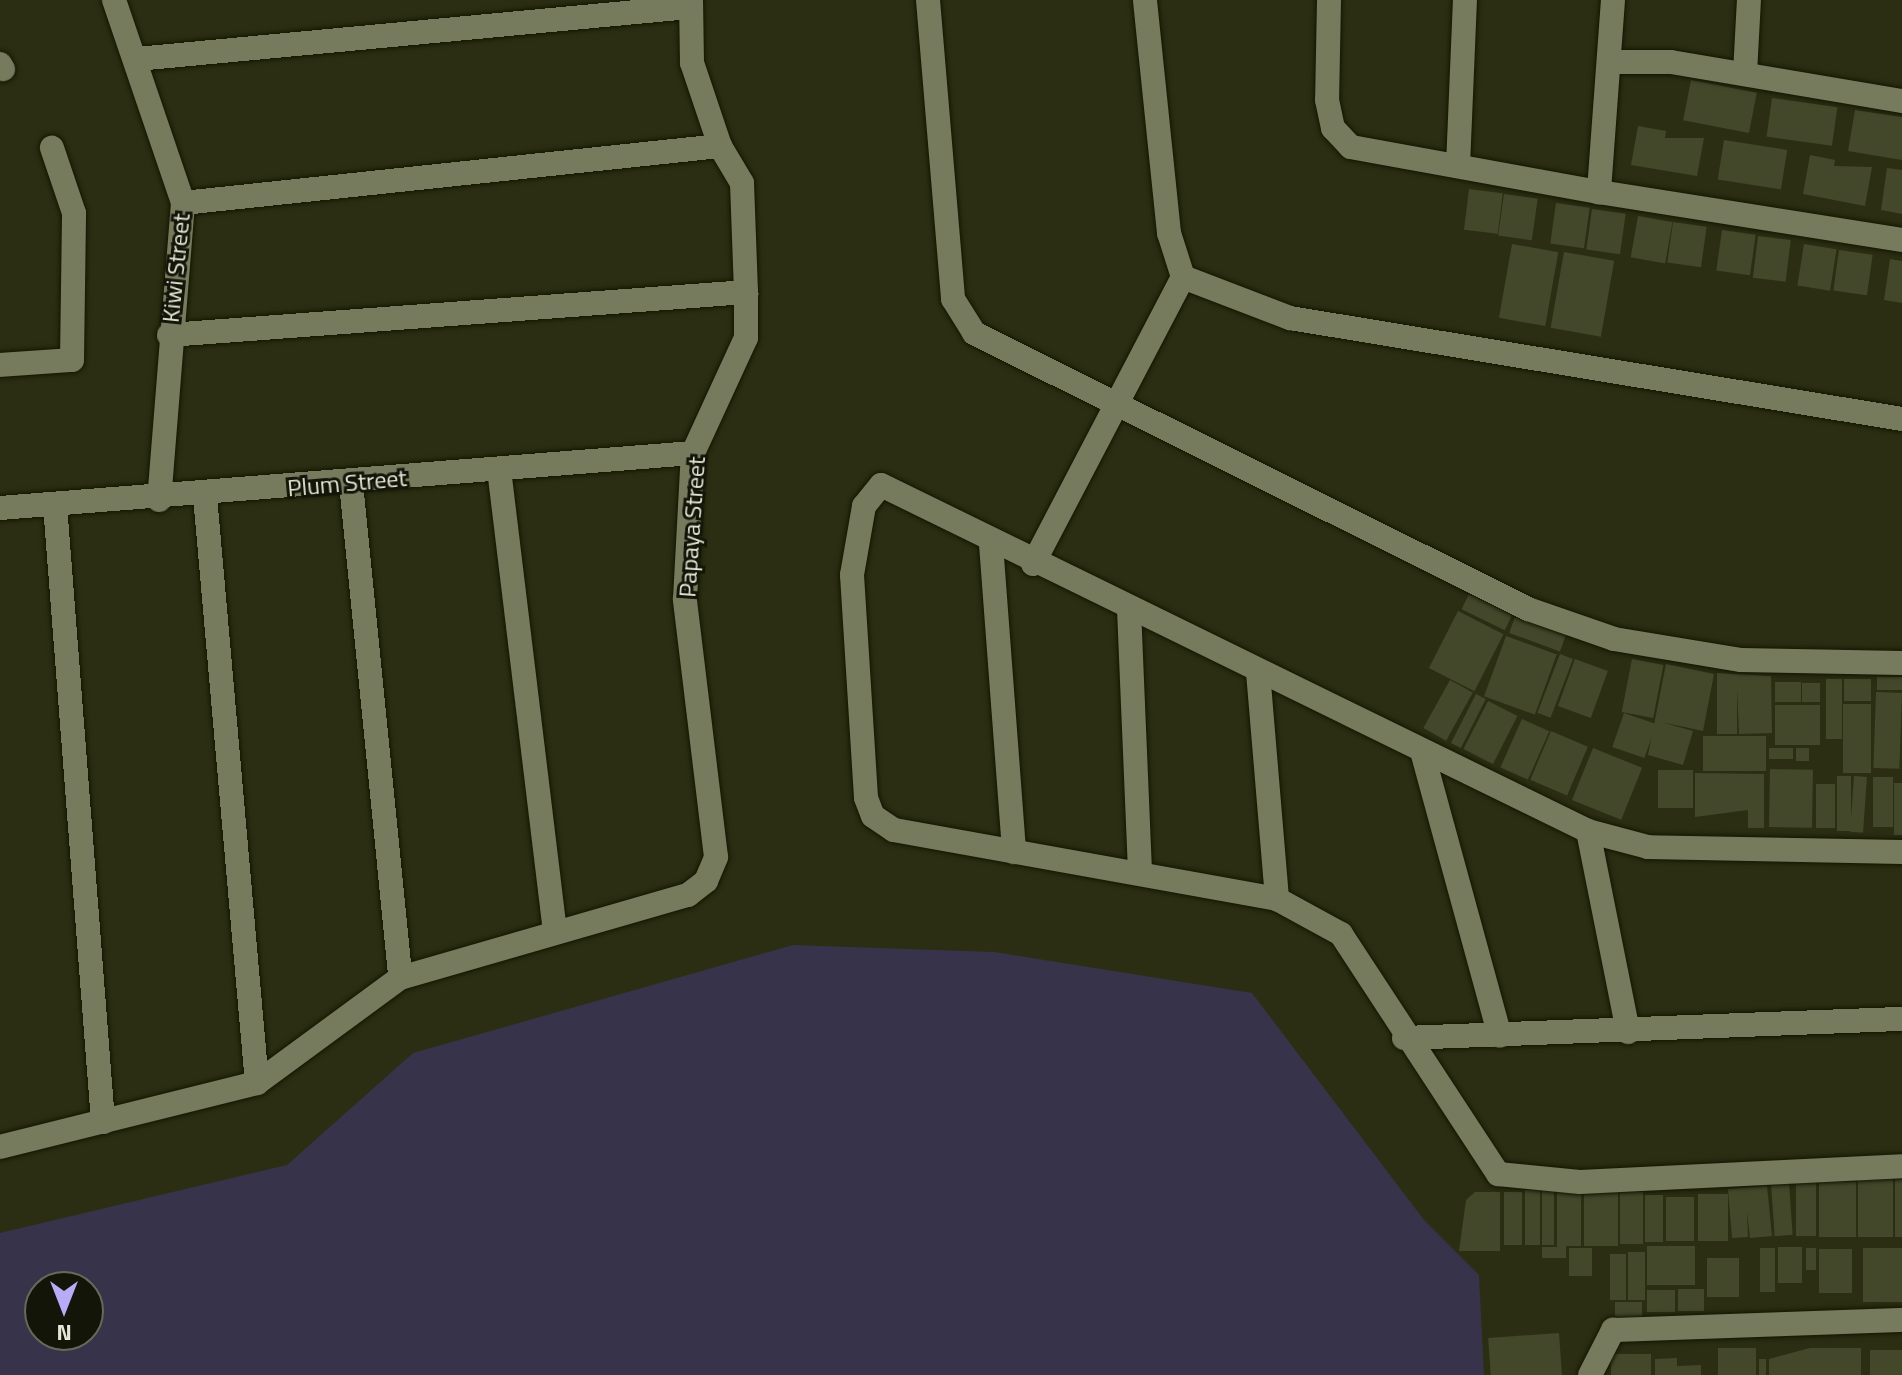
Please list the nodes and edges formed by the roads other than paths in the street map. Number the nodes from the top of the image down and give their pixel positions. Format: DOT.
graph roads {
  1 [pos="114,0"];
  2 [pos="928,0"];
  3 [pos="1145,0"];
  4 [pos="1329,0"];
  5 [pos="1465,0"];
  6 [pos="1613,0"];
  7 [pos="1749,0"];
  8 [pos="690,4"];
  9 [pos="137,59"];
  10 [pos="1611,62"];
  11 [pos="1745,73"];
  12 [pos="1902,101"];
  13 [pos="720,146"];
  14 [pos="52,148"];
  15 [pos="1458,166"];
  16 [pos="1599,192"];
  17 [pos="183,203"];
  18 [pos="1902,240"];
  19 [pos="1183,277"];
  20 [pos="746,292"];
  21 [pos="169,335"];
  22 [pos="0,365"];
  23 [pos="1115,407"];
  24 [pos="1902,419"];
  25 [pos="693,453"];
  26 [pos="499,469"];
  27 [pos="351,483"];
  28 [pos="205,496"];
  29 [pos="159,500"];
  30 [pos="55,505"];
  31 [pos="0,508"];
  32 [pos="991,544"];
  33 [pos="1033,564"];
  34 [pos="1129,609"];
  35 [pos="1902,663"];
  36 [pos="1258,672"];
  37 [pos="1423,755"];
  38 [pos="1588,831"];
  39 [pos="1014,852"];
  40 [pos="1902,852"];
  41 [pos="1140,870"];
  42 [pos="1277,899"];
  43 [pos="555,930"];
  44 [pos="400,978"];
  45 [pos="1902,1019"];
  46 [pos="1628,1032"];
  47 [pos="1500,1036"];
  48 [pos="1404,1038"];
  49 [pos="257,1083"];
  50 [pos="103,1122"];
  51 [pos="0,1147"];
  52 [pos="1902,1166"];
  53 [pos="1902,1320"];
  54 [pos="1590,1375"];
  1 -- 9 [label="street, Kiwi Street"];
  2 -- 23 [label="street"];
  3 -- 19 [label="street"];
  4 -- 15 [label="street"];
  5 -- 15 [label="street"];
  6 -- 10 [label="street"];
  7 -- 11 [label="street"];
  8 -- 9 [label="street"];
  8 -- 13 [label="street, Papaya Street"];
  9 -- 17 [label="street, Kiwi Street"];
  10 -- 11 [label="street"];
  10 -- 16 [label="street"];
  11 -- 12 [label="street"];
  13 -- 17 [label="street"];
  13 -- 20 [label="street, Papaya Street"];
  14 -- 22 [label="street"];
  15 -- 16 [label="street"];
  16 -- 18 [label="street"];
  17 -- 21 [label="street, Kiwi Street"];
  19 -- 23 [label="street"];
  19 -- 24 [label="street"];
  20 -- 21 [label="street"];
  20 -- 25 [label="street, Papaya Street"];
  21 -- 29 [label="street, Kiwi Street"];
  23 -- 33 [label="street"];
  23 -- 35 [label="street"];
  25 -- 26 [label="street, Plum Street"];
  25 -- 43 [label="street, Papaya Street"];
  26 -- 27 [label="street, Plum Street"];
  26 -- 43 [label="street"];
  27 -- 28 [label="street, Plum Street"];
  27 -- 44 [label="street"];
  28 -- 29 [label="street, Plum Street"];
  28 -- 49 [label="street"];
  29 -- 30 [label="street, Plum Street"];
  30 -- 31 [label="street, Plum Street"];
  30 -- 50 [label="street"];
  32 -- 33 [label="street"];
  32 -- 39 [label="street"];
  32 -- 39 [label="street"];
  33 -- 34 [label="street"];
  34 -- 36 [label="street"];
  34 -- 41 [label="street"];
  36 -- 37 [label="street"];
  36 -- 42 [label="street"];
  37 -- 38 [label="street"];
  37 -- 47 [label="street"];
  38 -- 40 [label="street"];
  38 -- 46 [label="street"];
  39 -- 41 [label="street"];
  41 -- 42 [label="street"];
  42 -- 48 [label="street"];
  43 -- 44 [label="street"];
  44 -- 49 [label="street"];
  45 -- 46 [label="street"];
  46 -- 47 [label="street"];
  47 -- 48 [label="street"];
  48 -- 52 [label="street"];
  49 -- 50 [label="street"];
  50 -- 51 [label="street"];
  53 -- 54 [label="street"];
}
